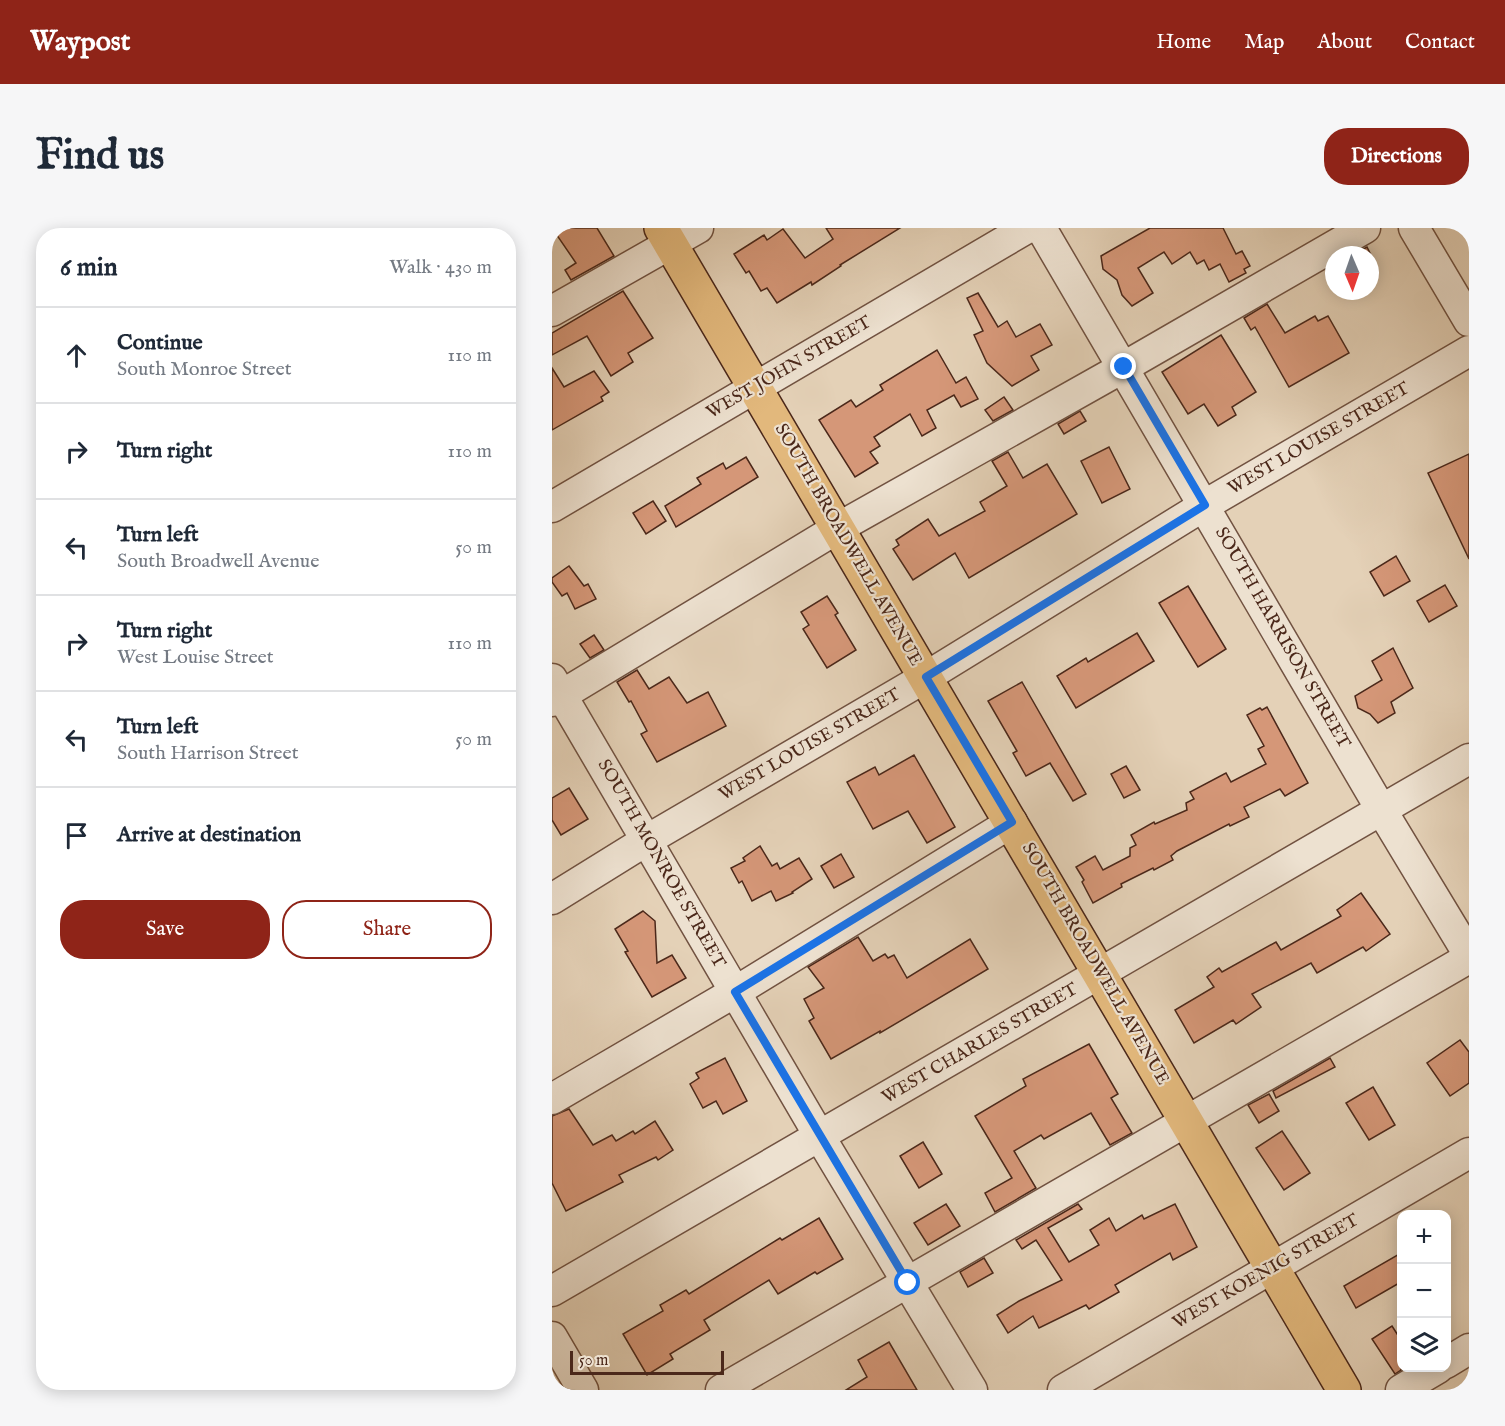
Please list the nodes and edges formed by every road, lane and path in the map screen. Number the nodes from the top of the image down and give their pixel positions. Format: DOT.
graph roads {
  1 [pos="1027,228"];
  2 [pos="1041,228"];
  3 [pos="1365,228"];
  4 [pos="1414,228"];
  5 [pos="677,233"];
  6 [pos="552,311"];
  7 [pos="1469,321"];
  8 [pos="1469,351"];
  9 [pos="1124,367"];
  10 [pos="756,387"];
  11 [pos="1205,505"];
  12 [pos="552,507"];
  13 [pos="838,528"];
  14 [pos="926,677"];
  15 [pos="555,692"];
  16 [pos="1469,759"];
  17 [pos="1382,811"];
  18 [pos="1012,822"];
  19 [pos="647,840"];
  20 [pos="552,899"];
  21 [pos="1469,957"];
  22 [pos="1101,974"];
  23 [pos="735,992"];
  24 [pos="552,1099"];
  25 [pos="1187,1122"];
  26 [pos="820,1137"];
  27 [pos="1469,1153"];
  28 [pos="1271,1269"];
  29 [pos="908,1283"];
  30 [pos="552,1291"];
  31 [pos="552,1337"];
  32 [pos="1469,1349"];
  33 [pos="1451,1360"];
  34 [pos="1431,1372"];
  35 [pos="583,1390"];
  36 [pos="721,1390"];
  37 [pos="972,1390"];
  38 [pos="1062,1390"];
  39 [pos="1344,1390"];
  40 [pos="1401,1390"];
  1 -- 10 [label="street, WEST JOHN STREET"];
  2 -- 9 [label="street, SOUTH HARRISON STREET"];
  3 -- 9 [label="street"];
  4 -- 7 [label="street"];
  5 -- 6 [label="street"];
  5 -- 10 [label="main road, SOUTH BROADWELL AVENUE"];
  8 -- 11 [label="street, WEST LOUISE STREET"];
  9 -- 11 [label="street, SOUTH HARRISON STREET"];
  9 -- 13 [label="street"];
  10 -- 12 [label="street, WEST JOHN STREET"];
  10 -- 13 [label="main road, SOUTH BROADWELL AVENUE"];
  11 -- 14 [label="street, WEST LOUISE STREET"];
  11 -- 17 [label="street, SOUTH HARRISON STREET"];
  13 -- 14 [label="main road, SOUTH BROADWELL AVENUE"];
  13 -- 15 [label="street"];
  14 -- 18 [label="main road, SOUTH BROADWELL AVENUE"];
  14 -- 19 [label="street, WEST LOUISE STREET"];
  15 -- 19 [label="street, SOUTH MONROE STREET"];
  16 -- 17 [label="street, WEST CHARLES STREET"];
  17 -- 21 [label="street, SOUTH HARRISON STREET"];
  17 -- 22 [label="street, WEST CHARLES STREET"];
  18 -- 22 [label="main road, SOUTH BROADWELL AVENUE"];
  18 -- 23 [label="street"];
  19 -- 20 [label="street, WEST LOUISE STREET"];
  19 -- 23 [label="street, SOUTH MONROE STREET"];
  21 -- 25 [label="street"];
  22 -- 25 [label="main road, SOUTH BROADWELL AVENUE"];
  22 -- 26 [label="street, WEST CHARLES STREET"];
  23 -- 24 [label="street"];
  23 -- 26 [label="street, SOUTH MONROE STREET"];
  25 -- 28 [label="main road, SOUTH BROADWELL AVENUE"];
  25 -- 29 [label="street"];
  26 -- 29 [label="street, SOUTH MONROE STREET"];
  26 -- 30 [label="street, WEST CHARLES STREET"];
  27 -- 28 [label="street, WEST KOENIG STREET"];
  28 -- 38 [label="street, WEST KOENIG STREET"];
  28 -- 39 [label="main road, SOUTH BROADWELL AVENUE"];
  29 -- 36 [label="street"];
  29 -- 37 [label="street, SOUTH MONROE STREET"];
  31 -- 35 [label="street"];
  32 -- 33 [label="street"];
  34 -- 40 [label="street"];
}
